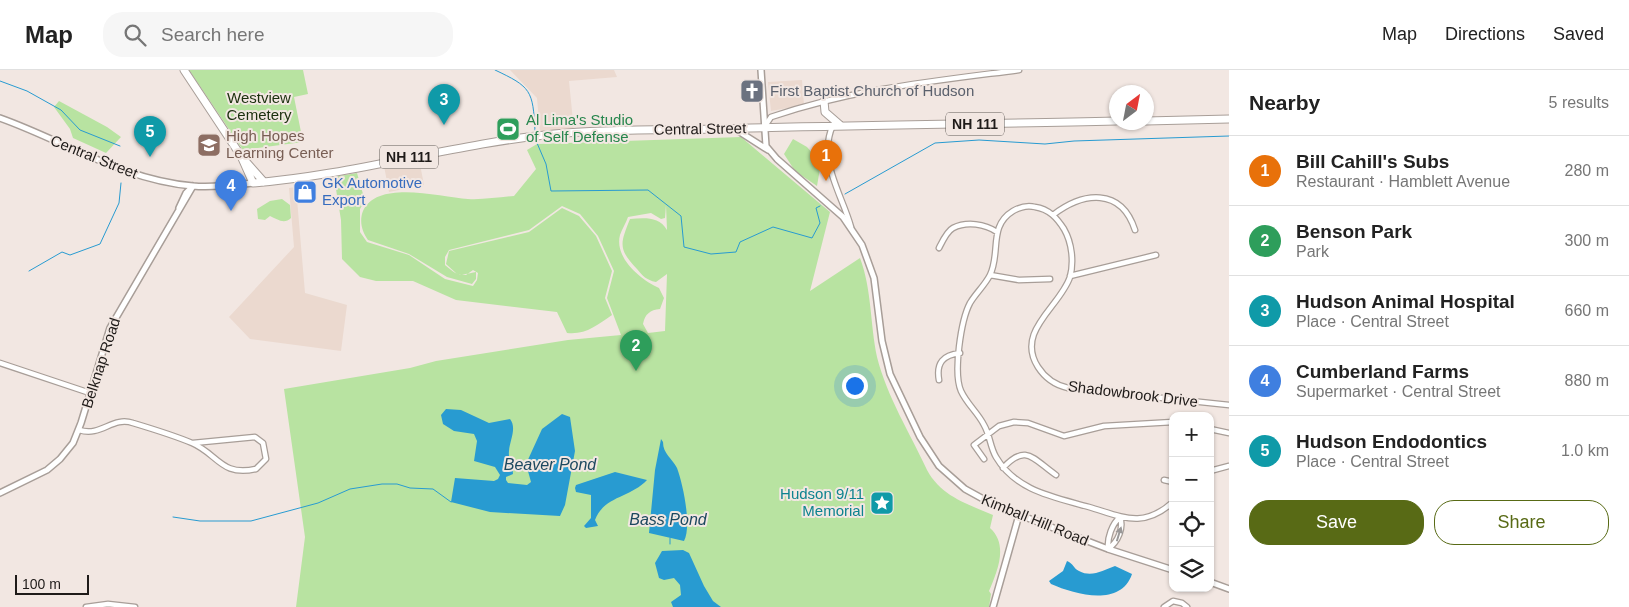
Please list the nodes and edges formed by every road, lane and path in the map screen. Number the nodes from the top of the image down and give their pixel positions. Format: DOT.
graph roads {
  1 [pos="184,70"];
  2 [pos="761,70"];
  3 [pos="1019,70"];
  4 [pos="824,102"];
  5 [pos="0,118"];
  6 [pos="1229,119"];
  7 [pos="1109,121"];
  8 [pos="1154,121"];
  9 [pos="837,125"];
  10 [pos="764,127"];
  11 [pos="732,128"];
  12 [pos="770,152"];
  13 [pos="241,156"];
  14 [pos="264,182"];
  15 [pos="253,183"];
  16 [pos="193,186"];
  17 [pos="1053,215"];
  18 [pos="851,228"];
  19 [pos="1135,230"];
  20 [pos="997,232"];
  21 [pos="938,248"];
  22 [pos="1156,254"];
  23 [pos="990,275"];
  24 [pos="1070,276"];
  25 [pos="1050,279"];
  26 [pos="960,353"];
  27 [pos="0,363"];
  28 [pos="939,380"];
  29 [pos="90,393"];
  30 [pos="1229,405"];
  31 [pos="1169,422"];
  32 [pos="79,430"];
  33 [pos="1214,430"];
  34 [pos="987,433"];
  35 [pos="1229,433"];
  36 [pos="193,443"];
  37 [pos="984,459"];
  38 [pos="1229,466"];
  39 [pos="1004,468"];
  40 [pos="1214,470"];
  41 [pos="1056,475"];
  42 [pos="1164,480"];
  43 [pos="1169,481"];
  44 [pos="0,493"];
  45 [pos="1169,505"];
  46 [pos="1019,515"];
  47 [pos="1120,516"];
  48 [pos="1108,549"];
  49 [pos="1169,569"];
  50 [pos="1214,583"];
  51 [pos="1229,588"];
  52 [pos="86,607"];
  53 [pos="135,607"];
  54 [pos="993,607"];
  55 [pos="1164,607"];
  56 [pos="1186,607"];
  1 -- 13 [label="main road"];
  2 -- 10 [label="street"];
  3 -- 4 [label="street"];
  4 -- 9 [label="main road"];
  4 -- 10 [label="street"];
  5 -- 16 [label="street, Central Street"];
  6 -- 8 [label="main road"];
  7 -- 9 [label="main road, Central Street / NH 111"];
  9 -- 10 [label="main road, Central Street / NH 111"];
  9 -- 18 [label="street"];
  10 -- 11 [label="main road, Central Street / NH 111"];
  10 -- 12 [label="street"];
  11 -- 12 [label="street, Kimball Hill Road"];
  11 -- 14 [label="main road, Central Street / NH 111"];
  12 -- 18 [label="street, Kimball Hill Road"];
  13 -- 14 [label="main road"];
  13 -- 15 [label="main road"];
  14 -- 15 [label="main road, Central Street / NH 111"];
  15 -- 16 [label="street, Central Street"];
  16 -- 29 [label="street, Belknap Road"];
  17 -- 19 [label="street"];
  17 -- 20 [label="street"];
  17 -- 24 [label="street"];
  18 -- 46 [label="street, Kimball Hill Road"];
  20 -- 21 [label="street"];
  20 -- 23 [label="street"];
  22 -- 24 [label="street"];
  23 -- 25 [label="street"];
  23 -- 26 [label="street"];
  24 -- 30 [label="street, Shadowbrook Drive"];
  26 -- 28 [label="street"];
  26 -- 34 [label="street"];
  27 -- 29 [label="street"];
  29 -- 32 [label="street, Belknap Road"];
  31 -- 34 [label="street"];
  32 -- 36 [label="street"];
  32 -- 44 [label="street, Belknap Road"];
  33 -- 35 [label="street"];
  34 -- 37 [label="street"];
  34 -- 39 [label="street"];
  36 -- 36 [label="street"];
  38 -- 40 [label="street"];
  39 -- 41 [label="street"];
  39 -- 47 [label="street"];
  42 -- 43 [label="street"];
  45 -- 47 [label="street"];
  46 -- 48 [label="street, Kimball Hill Road"];
  46 -- 54 [label="street"];
  47 -- 48 [label="street"];
  48 -- 47 [label="street, one-way"];
  48 -- 49 [label="street, Kimball Hill Road"];
  50 -- 51 [label="street"];
  52 -- 53 [label="street"];
  55 -- 56 [label="street"];
}
